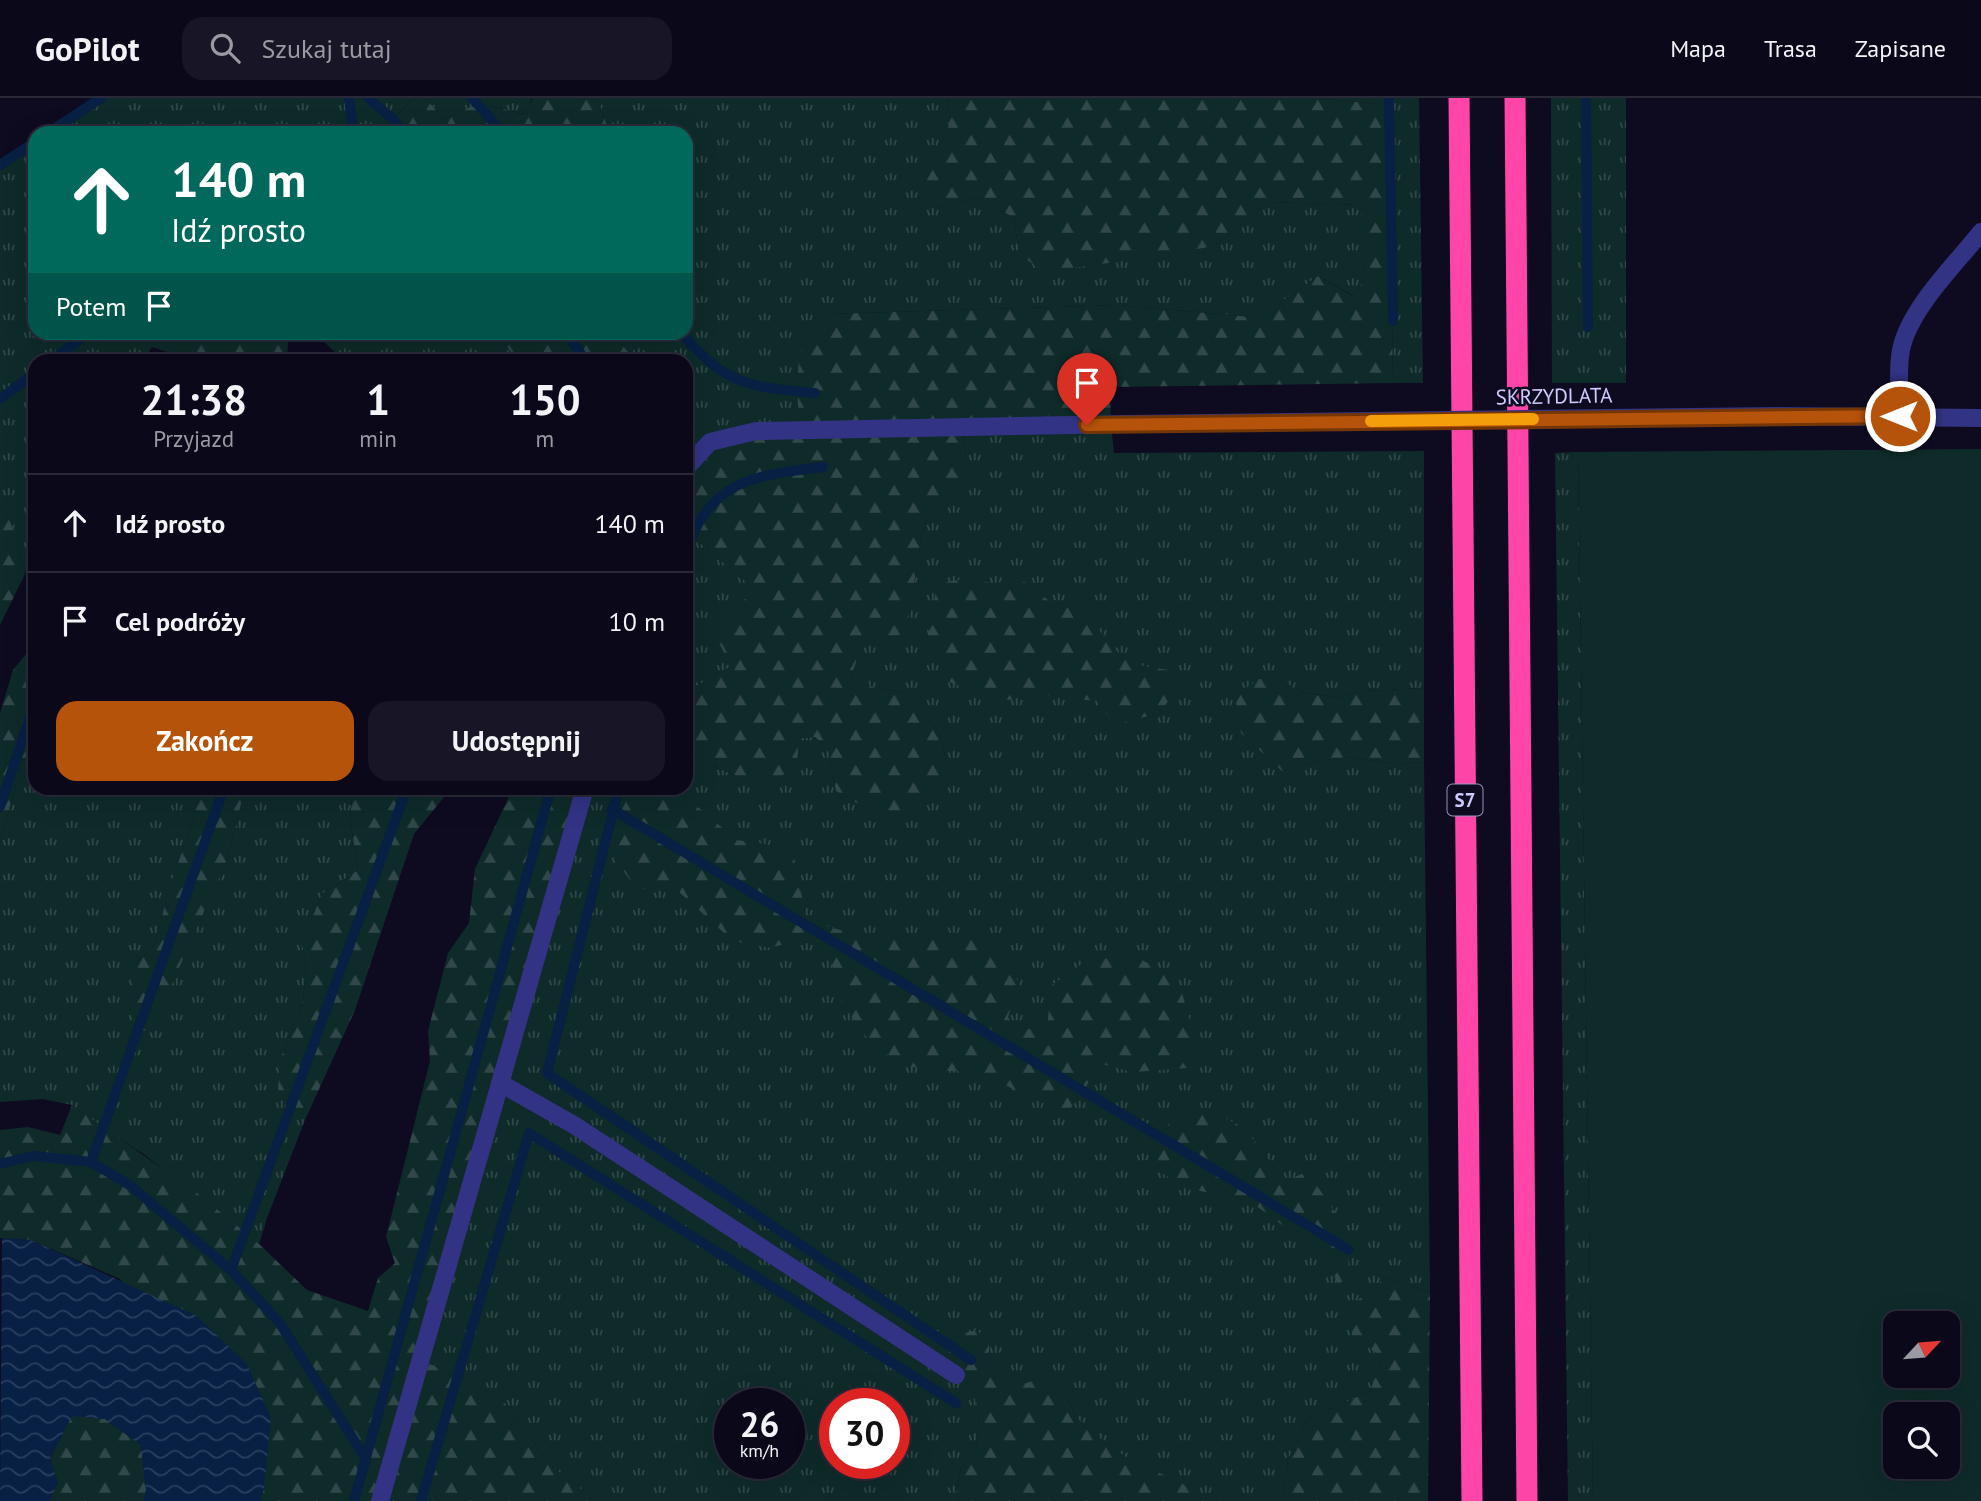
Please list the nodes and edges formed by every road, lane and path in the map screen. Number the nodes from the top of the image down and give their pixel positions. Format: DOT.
graph roads {
  1 [pos="1459,98"];
  2 [pos="1515,98"];
  3 [pos="1981,232"];
  4 [pos="1900,416"];
  5 [pos="1981,418"];
  6 [pos="693,460"];
  7 [pos="583,795"];
  8 [pos="500,1083"];
  9 [pos="956,1375"];
  10 [pos="380,1501"];
  11 [pos="1472,1501"];
  12 [pos="1527,1501"];
  1 -- 11 [label="highway, S7"];
  2 -- 12 [label="highway"];
  3 -- 4 [label="street"];
  4 -- 5 [label="street, SKRZYDLATA"];
  4 -- 6 [label="street, SKRZYDLATA, bridge"];
  7 -- 8 [label="street"];
  8 -- 9 [label="street"];
  8 -- 10 [label="street"];
}
